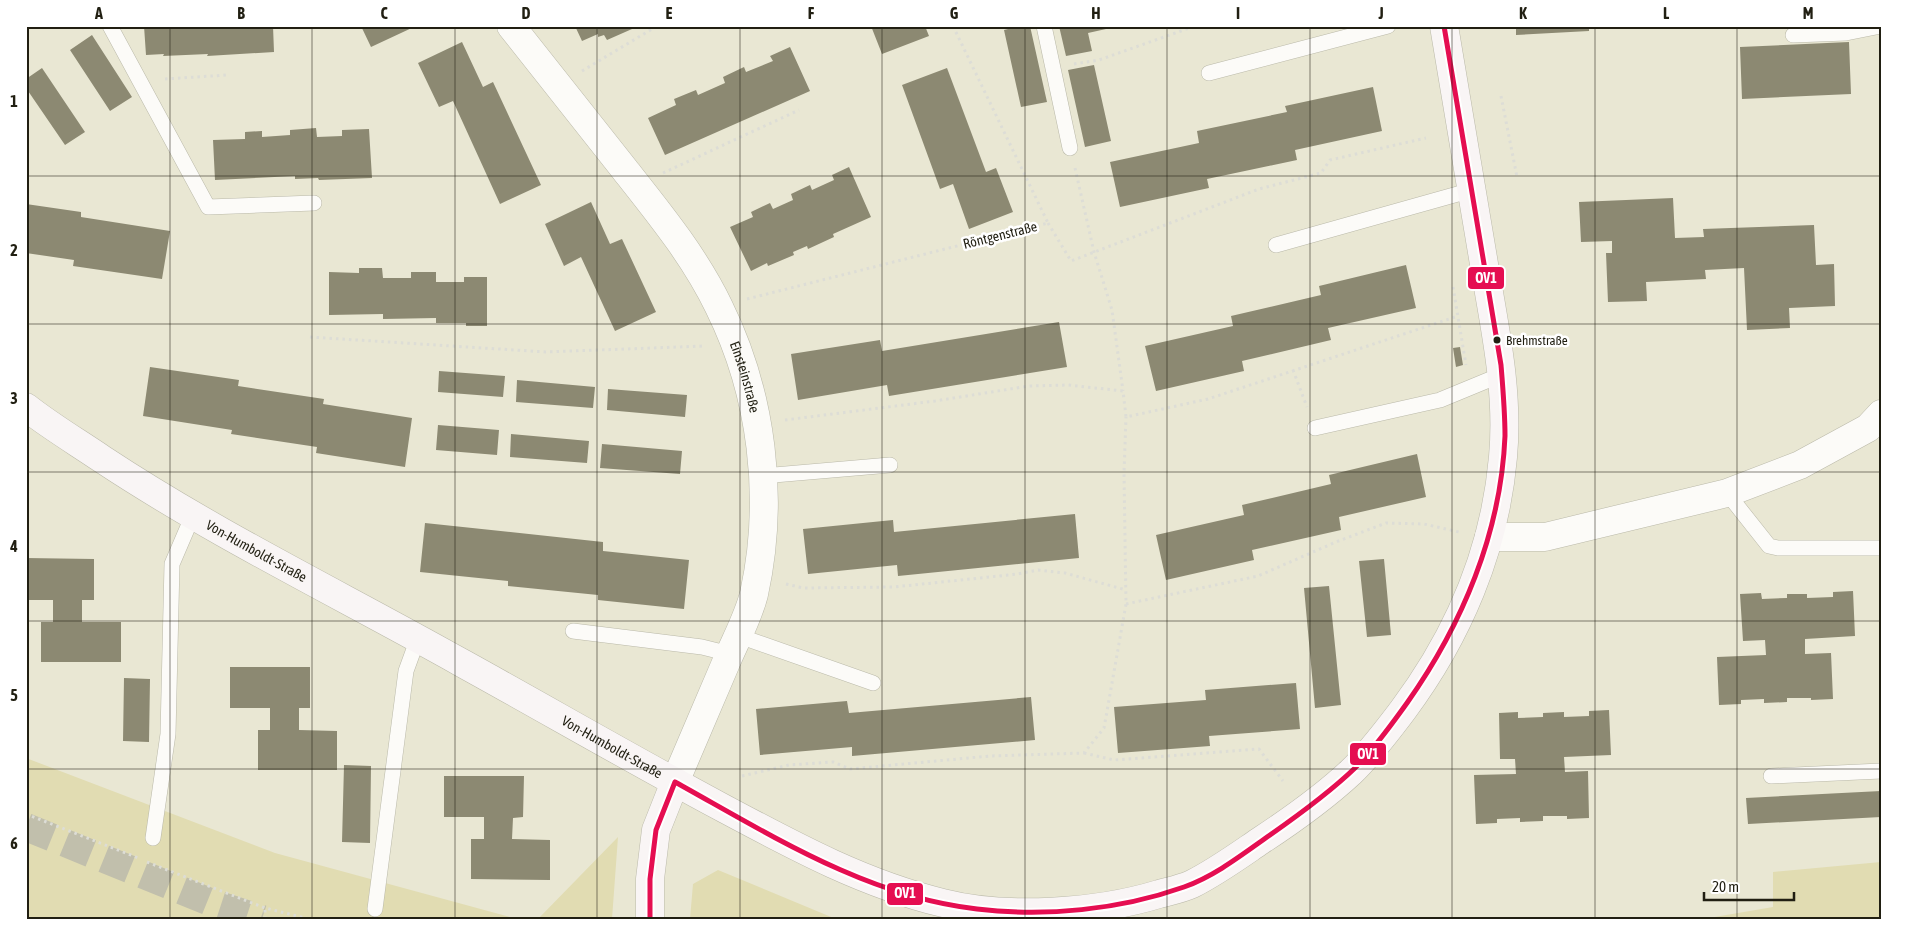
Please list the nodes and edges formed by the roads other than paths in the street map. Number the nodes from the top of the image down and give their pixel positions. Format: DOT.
graph roads {
  1 [pos="110,26"];
  2 [pos="511,26"];
  3 [pos="1044,26"];
  4 [pos="1388,26"];
  5 [pos="1444,26"];
  6 [pos="1881,26"];
  7 [pos="1793,35"];
  8 [pos="1209,73"];
  9 [pos="1070,148"];
  10 [pos="1472,190"];
  11 [pos="314,203"];
  12 [pos="1276,245"];
  13 [pos="1503,374"];
  14 [pos="26,407"];
  15 [pos="1881,414"];
  16 [pos="1315,428"];
  17 [pos="890,465"];
  18 [pos="762,476"];
  19 [pos="1727,493"];
  20 [pos="193,516"];
  21 [pos="1488,537"];
  22 [pos="1881,548"];
  23 [pos="573,631"];
  24 [pos="418,638"];
  25 [pos="734,645"];
  26 [pos="873,683"];
  27 [pos="1881,771"];
  28 [pos="1771,776"];
  29 [pos="675,782"];
  30 [pos="153,838"];
  31 [pos="375,909"];
  32 [pos="650,919"];
  1 -- 11 [label="lane"];
  2 -- 18 [label="street, Einsteinstraße"];
  3 -- 9 [label="lane"];
  4 -- 8 [label="lane"];
  5 -- 10 [label="street, Von-Humboldt-Straße"];
  6 -- 7 [label="lane"];
  10 -- 12 [label="lane"];
  10 -- 13 [label="street, Von-Humboldt-Straße"];
  13 -- 16 [label="lane"];
  13 -- 21 [label="street, Von-Humboldt-Straße"];
  14 -- 20 [label="street, Von-Humboldt-Straße"];
  15 -- 19 [label="street"];
  17 -- 18 [label="lane"];
  18 -- 25 [label="street, Einsteinstraße"];
  19 -- 21 [label="street"];
  19 -- 22 [label="lane"];
  20 -- 24 [label="street, Von-Humboldt-Straße"];
  20 -- 30 [label="lane"];
  21 -- 29 [label="street, Von-Humboldt-Straße"];
  23 -- 25 [label="lane"];
  24 -- 29 [label="street, Von-Humboldt-Straße"];
  24 -- 31 [label="lane"];
  25 -- 26 [label="lane"];
  25 -- 29 [label="street, Einsteinstraße"];
  27 -- 28 [label="lane"];
  29 -- 32 [label="street"];
}
